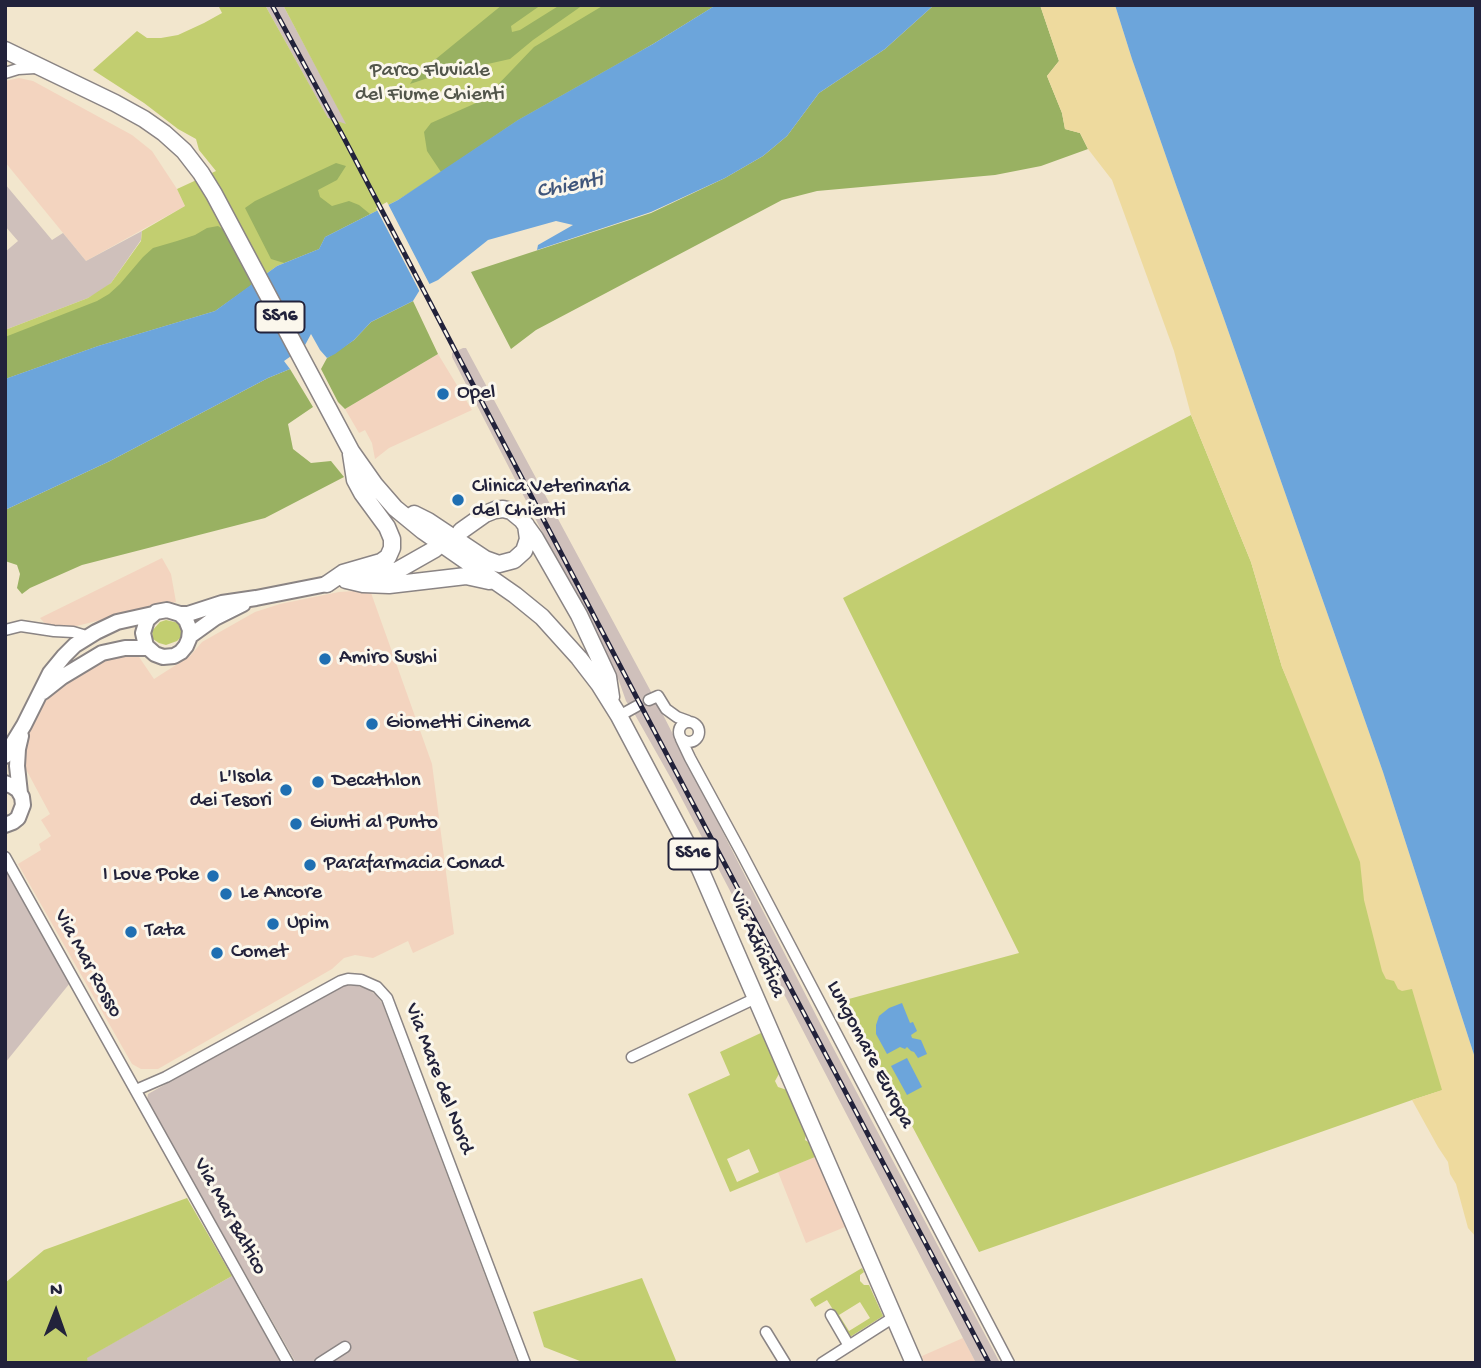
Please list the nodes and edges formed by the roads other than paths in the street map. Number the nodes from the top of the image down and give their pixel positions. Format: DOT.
graph roads {
  1 [pos="7,49"];
  2 [pos="44,69"];
  3 [pos="5,72"];
  4 [pos="68,80"];
  5 [pos="348,446"];
  6 [pos="395,508"];
  7 [pos="526,526"];
  8 [pos="461,531"];
  9 [pos="435,549"];
  10 [pos="346,580"];
  11 [pos="327,584"];
  12 [pos="499,584"];
  13 [pos="256,598"];
  14 [pos="153,614"];
  15 [pos="180,614"];
  16 [pos="5,630"];
  17 [pos="190,636"];
  18 [pos="86,639"];
  19 [pos="148,648"];
  20 [pos="654,698"];
  21 [pos="35,701"];
  22 [pos="637,706"];
  23 [pos="615,709"];
  24 [pos="689,721"];
  25 [pos="24,725"];
  26 [pos="681,739"];
  27 [pos="696,740"];
  28 [pos="5,755"];
  29 [pos="694,766"];
  30 [pos="5,783"];
  31 [pos="20,793"];
  32 [pos="7,827"];
  33 [pos="5,858"];
  34 [pos="756,998"];
  35 [pos="632,1057"];
  36 [pos="136,1090"];
  37 [pos="831,1315"];
  38 [pos="894,1317"];
  39 [pos="766,1332"];
  40 [pos="849,1346"];
  41 [pos="345,1347"];
  42 [pos="288,1363"];
  43 [pos="320,1363"];
  44 [pos="524,1363"];
  45 [pos="785,1363"];
  46 [pos="822,1363"];
  47 [pos="914,1363"];
  48 [pos="1009,1363"];
  1 -- 2 [label="main road, SS16"];
  1 -- 3 [label="street"];
  1 -- 4 [label="main road, SS16"];
  2 -- 3 [label="street"];
  2 -- 4 [label="main road, SS16"];
  4 -- 5 [label="main road, SS16"];
  5 -- 6 [label="main road, SS16"];
  5 -- 11 [label="main road"];
  6 -- 7 [label="main road"];
  6 -- 12 [label="main road, SS16"];
  7 -- 8 [label="main road"];
  7 -- 23 [label="main road"];
  9 -- 10 [label="main road"];
  10 -- 11 [label="main road"];
  10 -- 12 [label="main road"];
  11 -- 13 [label="main road"];
  12 -- 23 [label="main road, Via Adriatica / SS16"];
  13 -- 15 [label="main road"];
  13 -- 17 [label="main road"];
  14 -- 15 [label="main road"];
  14 -- 18 [label="main road"];
  14 -- 19 [label="main road"];
  15 -- 17 [label="main road"];
  16 -- 18 [label="street"];
  17 -- 19 [label="main road"];
  18 -- 21 [label="main road"];
  19 -- 21 [label="main road"];
  20 -- 24 [label="street"];
  21 -- 25 [label="main road"];
  22 -- 23 [label="street"];
  23 -- 34 [label="main road, Via Adriatica / SS16"];
  24 -- 26 [label="street"];
  24 -- 27 [label="street"];
  25 -- 28 [label="main road"];
  25 -- 31 [label="main road"];
  26 -- 27 [label="street"];
  26 -- 29 [label="street, Lungomare Europa"];
  27 -- 29 [label="street"];
  29 -- 48 [label="street, Lungomare Europa"];
  30 -- 31 [label="main road"];
  31 -- 32 [label="main road"];
  33 -- 36 [label="street, Via Mar Rosso"];
  34 -- 35 [label="street"];
  34 -- 38 [label="main road, Via Adriatica / SS16"];
  36 -- 42 [label="street, Via Mar Baltico"];
  36 -- 44 [label="street, Via Mare del Nord"];
  37 -- 40 [label="street"];
  38 -- 40 [label="street"];
  38 -- 47 [label="main road, Via Adriatica / SS16"];
  39 -- 45 [label="street"];
  40 -- 46 [label="street"];
  41 -- 43 [label="street"];
}
